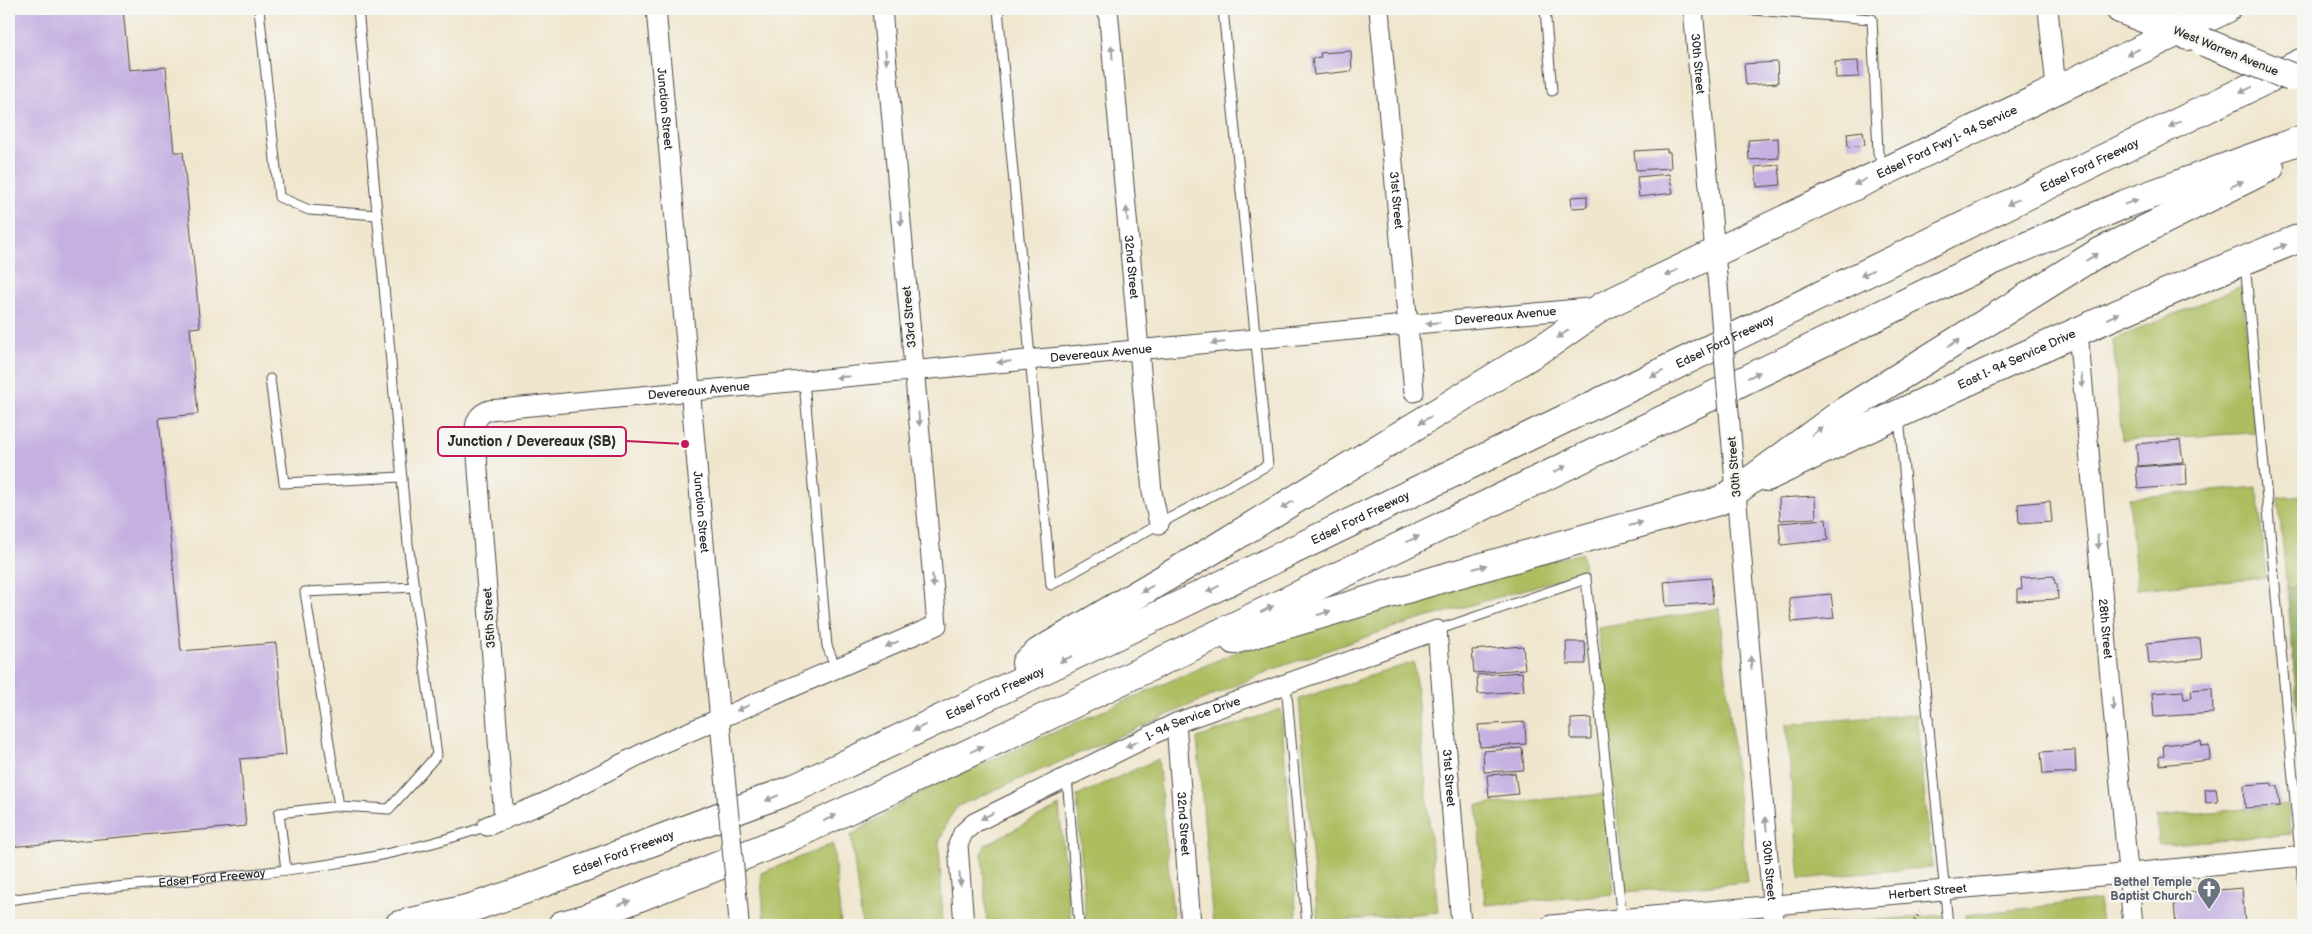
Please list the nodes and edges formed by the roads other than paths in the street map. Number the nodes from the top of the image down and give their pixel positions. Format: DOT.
graph roads {
  1 [pos="258,9"];
  2 [pos="358,9"];
  3 [pos="656,9"];
  4 [pos="882,9"];
  5 [pos="998,9"];
  6 [pos="1108,9"];
  7 [pos="1223,9"];
  8 [pos="1379,9"];
  9 [pos="1545,9"];
  10 [pos="1696,9"];
  11 [pos="1739,9"];
  12 [pos="2048,9"];
  13 [pos="2120,9"];
  14 [pos="2226,9"];
  15 [pos="2177,31"];
  16 [pos="2303,62"];
  17 [pos="2303,82"];
  18 [pos="2056,88"];
  19 [pos="1552,91"];
  20 [pos="2303,139"];
  21 [pos="2303,144"];
  22 [pos="1886,170"];
  23 [pos="377,215"];
  24 [pos="2303,237"];
  25 [pos="1715,252"];
  26 [pos="2245,260"];
  27 [pos="1603,306"];
  28 [pos="1408,326"];
  29 [pos="2078,332"];
  30 [pos="1256,339"];
  31 [pos="1139,350"];
  32 [pos="1030,360"];
  33 [pos="914,371"];
  34 [pos="270,379"];
  35 [pos="804,380"];
  36 [pos="690,391"];
  37 [pos="1414,392"];
  38 [pos="1899,414"];
  39 [pos="478,417"];
  40 [pos="402,477"];
  41 [pos="1736,491"];
  42 [pos="1159,524"];
  43 [pos="414,588"];
  44 [pos="937,625"];
  45 [pos="1437,630"];
  46 [pos="1176,653"];
  47 [pos="836,668"];
  48 [pos="1286,683"];
  49 [pos="988,695"];
  50 [pos="719,719"];
  51 [pos="1176,723"];
  52 [pos="1066,776"];
  53 [pos="339,806"];
  54 [pos="496,823"];
  55 [pos="2301,856"];
  56 [pos="286,870"];
  57 [pos="2129,873"];
  58 [pos="2303,886"];
  59 [pos="1945,890"];
  60 [pos="9,900"];
  61 [pos="1773,905"];
  62 [pos="738,917"];
  63 [pos="1622,922"];
  64 [pos="399,925"];
  65 [pos="562,925"];
  66 [pos="964,925"];
  67 [pos="1079,925"];
  68 [pos="1191,925"];
  69 [pos="1307,925"];
  70 [pos="1461,925"];
  71 [pos="1551,925"];
  72 [pos="1774,925"];
  73 [pos="1948,925"];
  74 [pos="2133,925"];
  1 -- 23 [label="lane"];
  2 -- 23 [label="lane"];
  3 -- 36 [label="street, Junction Street"];
  4 -- 33 [label="street, 33rd Street, one-way"];
  5 -- 32 [label="lane"];
  31 -- 6 [label="street, 32nd Street, one-way"];
  7 -- 30 [label="lane"];
  8 -- 28 [label="street, 31st Street"];
  9 -- 19 [label="lane"];
  10 -- 25 [label="street, 30th Street"];
  11 -- 22 [label="lane"];
  12 -- 18 [label="street"];
  13 -- 15 [label="main road, West Warren Avenue"];
  14 -- 15 [label="main road, Edsel Ford Fwy I- 94 Service"];
  15 -- 17 [label="main road, West Warren Avenue, bridge"];
  15 -- 18 [label="main road, Edsel Ford Fwy I- 94 Service, one-way"];
  16 -- 49 [label="main road, Edsel Ford Freeway, one-way"];
  18 -- 22 [label="main road, Edsel Ford Fwy I- 94 Service"];
  46 -- 20 [label="main road, one-way"];
  41 -- 21 [label="main road, one-way"];
  22 -- 25 [label="main road, Edsel Ford Fwy I- 94 Service, one-way"];
  23 -- 40 [label="lane"];
  26 -- 24 [label="main road, East I- 94 Service Drive, one-way"];
  25 -- 27 [label="main road, Devereaux Avenue, one-way"];
  25 -- 41 [label="street, 30th Street, bridge"];
  29 -- 26 [label="main road, East I- 94 Service Drive, one-way"];
  26 -- 55 [label="lane"];
  27 -- 28 [label="street, Devereaux Avenue, one-way"];
  27 -- 49 [label="main road, one-way"];
  28 -- 30 [label="street, Devereaux Avenue"];
  28 -- 37 [label="street, 31st Street"];
  29 -- 38 [label="main road, East I- 94 Service Drive"];
  29 -- 57 [label="street, 28th Street, one-way"];
  30 -- 31 [label="street, Devereaux Avenue, one-way"];
  30 -- 42 [label="lane"];
  31 -- 32 [label="street, Devereaux Avenue"];
  31 -- 42 [label="street, 32nd Street"];
  32 -- 33 [label="street, Devereaux Avenue, one-way"];
  32 -- 42 [label="lane"];
  33 -- 35 [label="street, Devereaux Avenue, one-way"];
  33 -- 44 [label="street, 33rd Street, one-way"];
  34 -- 40 [label="lane"];
  35 -- 36 [label="street, Devereaux Avenue"];
  35 -- 47 [label="lane"];
  36 -- 39 [label="street, Devereaux Avenue"];
  36 -- 50 [label="street, Junction Street"];
  38 -- 41 [label="main road, East I- 94 Service Drive"];
  38 -- 59 [label="lane"];
  39 -- 54 [label="street, 35th Street"];
  40 -- 43 [label="lane"];
  46 -- 41 [label="main road, one-way"];
  61 -- 41 [label="street, 30th Street, one-way"];
  43 -- 53 [label="lane"];
  43 -- 53 [label="lane"];
  44 -- 47 [label="street, Edsel Ford Freeway, one-way"];
  45 -- 48 [label="street, I- 94 Service Drive"];
  45 -- 63 [label="lane"];
  45 -- 70 [label="street, 31st Street"];
  65 -- 46 [label="main road, one-way"];
  47 -- 50 [label="street, Edsel Ford Freeway, one-way"];
  48 -- 51 [label="street, I- 94 Service Drive"];
  48 -- 69 [label="lane"];
  49 -- 64 [label="main road, Edsel Ford Freeway, one-way"];
  50 -- 54 [label="street, Edsel Ford Freeway"];
  50 -- 62 [label="street, Junction Street, bridge"];
  51 -- 52 [label="street, I- 94 Service Drive, one-way"];
  51 -- 68 [label="street, 32nd Street"];
  52 -- 66 [label="street, I- 94 Service Drive, one-way"];
  52 -- 67 [label="lane"];
  53 -- 56 [label="lane"];
  54 -- 56 [label="lane, Edsel Ford Freeway"];
  55 -- 57 [label="street, Herbert Street"];
  55 -- 58 [label="lane"];
  56 -- 60 [label="lane, Edsel Ford Freeway"];
  57 -- 59 [label="street, Herbert Street"];
  57 -- 74 [label="street, 28th Street"];
  59 -- 61 [label="street, Herbert Street"];
  59 -- 73 [label="lane"];
  61 -- 63 [label="street, Herbert Street"];
  61 -- 72 [label="street, 30th Street"];
  63 -- 71 [label="street, Herbert Street"];
}
